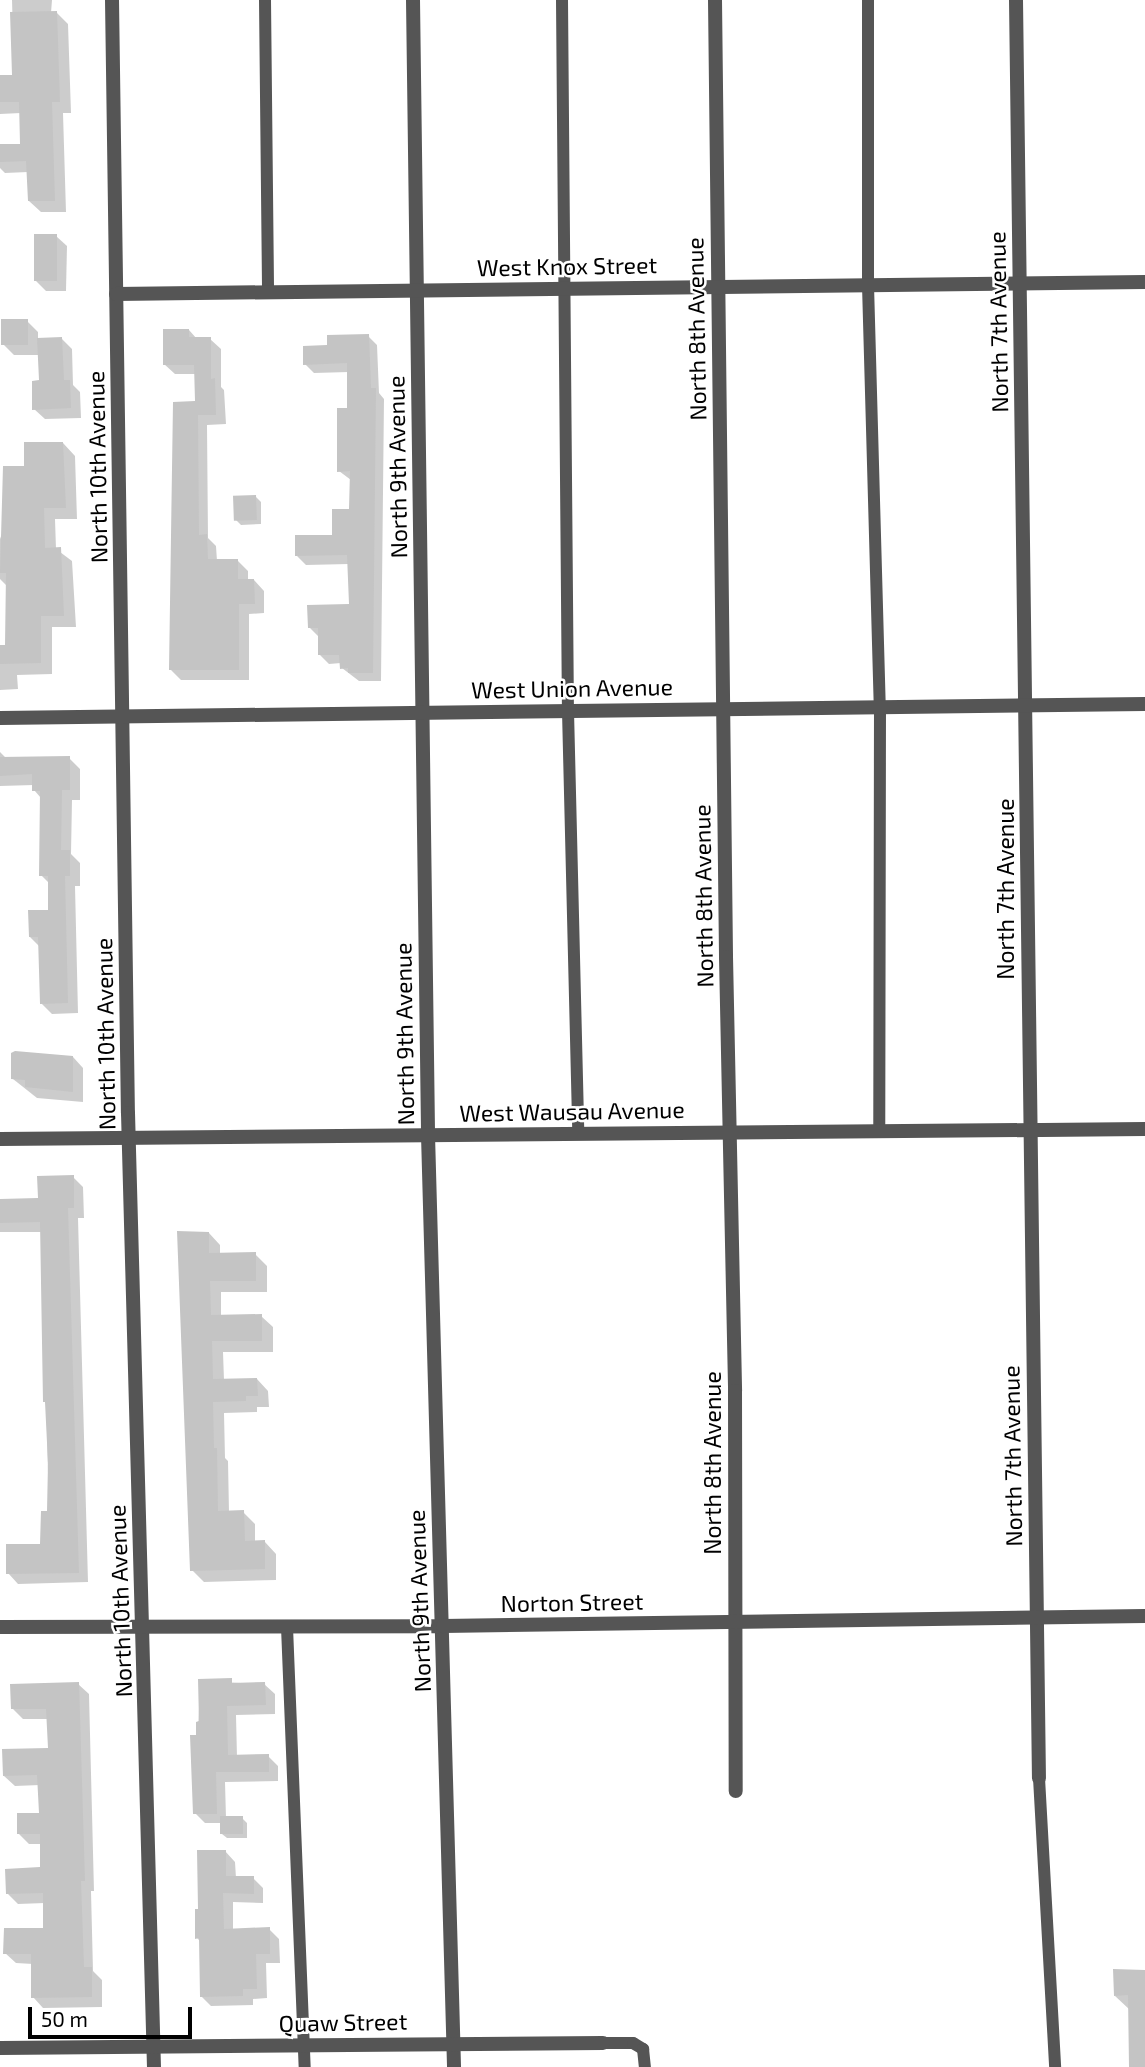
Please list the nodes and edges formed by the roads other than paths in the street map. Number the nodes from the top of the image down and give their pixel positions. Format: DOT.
graph roads {
  1 [pos="112,0"];
  2 [pos="265,0"];
  3 [pos="413,0"];
  4 [pos="562,0"];
  5 [pos="715,0"];
  6 [pos="868,0"];
  7 [pos="1016,0"];
  8 [pos="1145,282"];
  9 [pos="1020,284"];
  10 [pos="868,285"];
  11 [pos="717,287"];
  12 [pos="566,289"];
  13 [pos="416,291"];
  14 [pos="268,292"];
  15 [pos="116,294"];
  16 [pos="1145,704"];
  17 [pos="1026,706"];
  18 [pos="880,707"];
  19 [pos="724,709"];
  20 [pos="568,711"];
  21 [pos="423,713"];
  22 [pos="124,716"];
  23 [pos="0,718"];
  24 [pos="1145,1129"];
  25 [pos="1030,1130"];
  26 [pos="879,1131"];
  27 [pos="731,1132"];
  28 [pos="578,1134"];
  29 [pos="428,1135"];
  30 [pos="129,1138"];
  31 [pos="0,1139"];
  32 [pos="1145,1616"];
  33 [pos="1036,1617"];
  34 [pos="736,1623"];
  35 [pos="443,1626"];
  36 [pos="0,1627"];
  37 [pos="287,1627"];
  38 [pos="144,1628"];
  39 [pos="1039,1778"];
  40 [pos="736,1791"];
  41 [pos="603,2043"];
  42 [pos="454,2044"];
  43 [pos="304,2045"];
  44 [pos="153,2047"];
  45 [pos="0,2048"];
  46 [pos="154,2067"];
  47 [pos="305,2067"];
  48 [pos="454,2067"];
  49 [pos="645,2067"];
  50 [pos="1055,2067"];
  1 -- 15 [label="street, North 10th Avenue"];
  2 -- 14 [label="lane"];
  3 -- 13 [label="street, North 9th Avenue"];
  4 -- 12 [label="lane"];
  5 -- 11 [label="street, North 8th Avenue"];
  6 -- 10 [label="lane"];
  7 -- 9 [label="street, North 7th Avenue"];
  8 -- 9 [label="street, West Knox Street"];
  9 -- 10 [label="street, West Knox Street"];
  9 -- 17 [label="street, North 7th Avenue"];
  10 -- 11 [label="street, West Knox Street"];
  10 -- 18 [label="lane"];
  11 -- 12 [label="street, West Knox Street"];
  11 -- 19 [label="street, North 8th Avenue"];
  12 -- 13 [label="street, West Knox Street"];
  12 -- 20 [label="lane"];
  13 -- 14 [label="street, West Knox Street"];
  13 -- 21 [label="street, North 9th Avenue"];
  14 -- 15 [label="street, West Knox Street"];
  15 -- 22 [label="street, North 10th Avenue"];
  16 -- 17 [label="street, West Union Avenue"];
  17 -- 18 [label="street, West Union Avenue"];
  17 -- 25 [label="street, North 7th Avenue"];
  18 -- 19 [label="street, West Union Avenue"];
  18 -- 26 [label="lane"];
  19 -- 20 [label="street, West Union Avenue"];
  19 -- 27 [label="street, North 8th Avenue"];
  20 -- 21 [label="street, West Union Avenue"];
  20 -- 28 [label="lane"];
  21 -- 22 [label="street, West Union Avenue"];
  21 -- 29 [label="street, North 9th Avenue"];
  22 -- 23 [label="street, West Union Avenue"];
  22 -- 30 [label="street, North 10th Avenue"];
  24 -- 25 [label="street, West Wausau Avenue"];
  25 -- 26 [label="street, West Wausau Avenue"];
  25 -- 33 [label="street, North 7th Avenue"];
  26 -- 27 [label="street, West Wausau Avenue"];
  27 -- 28 [label="street, West Wausau Avenue"];
  27 -- 34 [label="street, North 8th Avenue"];
  28 -- 29 [label="street, West Wausau Avenue"];
  29 -- 30 [label="street, West Wausau Avenue"];
  29 -- 35 [label="street, North 9th Avenue"];
  30 -- 31 [label="street, West Wausau Avenue"];
  30 -- 38 [label="street, North 10th Avenue"];
  32 -- 33 [label="street, Norton Street"];
  33 -- 34 [label="street, Norton Street"];
  33 -- 39 [label="street, North 7th Avenue"];
  34 -- 35 [label="street, Norton Street"];
  34 -- 40 [label="street, North 8th Avenue"];
  35 -- 37 [label="street, Norton Street"];
  35 -- 42 [label="street, North 9th Avenue"];
  36 -- 38 [label="street, Norton Street"];
  37 -- 38 [label="street, Norton Street"];
  37 -- 43 [label="lane"];
  38 -- 44 [label="street, North 10th Avenue"];
  39 -- 50 [label="lane"];
  41 -- 42 [label="street, Quaw Street"];
  41 -- 49 [label="lane"];
  42 -- 43 [label="street, Quaw Street"];
  42 -- 48 [label="street, North 9th Avenue"];
  43 -- 44 [label="street, Quaw Street"];
  43 -- 47 [label="lane"];
  44 -- 45 [label="street, Quaw Street"];
  44 -- 46 [label="street, North 10th Avenue"];
}
